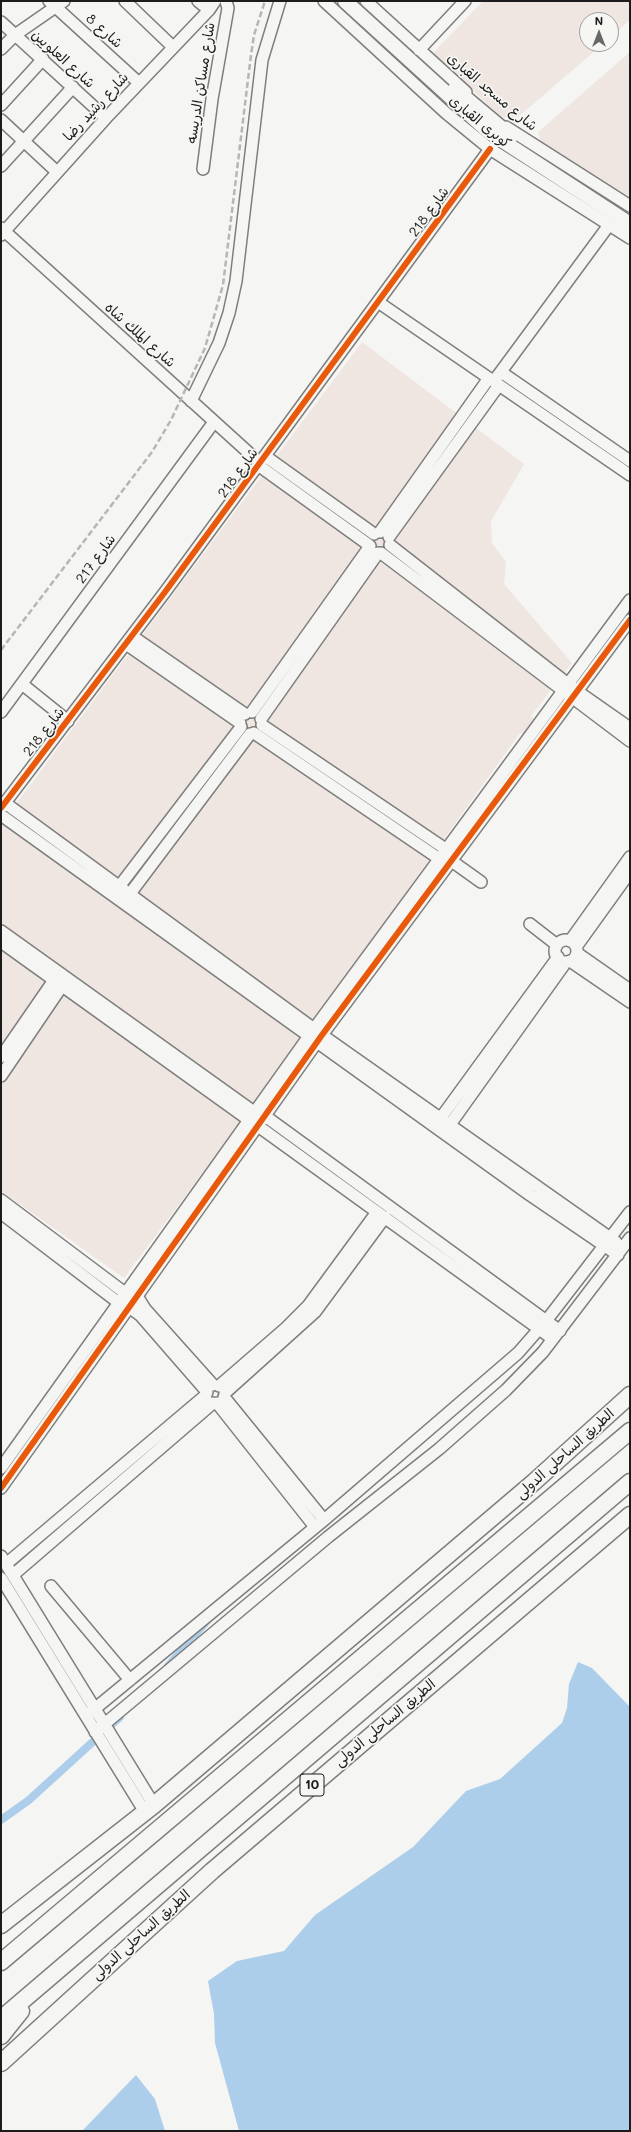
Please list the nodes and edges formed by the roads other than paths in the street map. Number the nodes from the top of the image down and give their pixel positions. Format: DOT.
graph roads {
  1 [pos="125,1"];
  2 [pos="198,1"];
  3 [pos="226,1"];
  4 [pos="280,1"];
  5 [pos="324,1"];
  6 [pos="345,1"];
  7 [pos="359,1"];
  8 [pos="366,1"];
  9 [pos="465,1"];
  10 [pos="56,3"];
  11 [pos="212,6"];
  12 [pos="1,22"];
  13 [pos="14,35"];
  14 [pos="173,47"];
  15 [pos="1,49"];
  16 [pos="419,50"];
  17 [pos="43,59"];
  18 [pos="139,83"];
  19 [pos="73,87"];
  20 [pos="1,105"];
  21 [pos="106,118"];
  22 [pos="1,120"];
  23 [pos="24,141"];
  24 [pos="490,149"];
  25 [pos="1,166"];
  26 [pos="203,169"];
  27 [pos="57,172"];
  28 [pos="630,206"];
  29 [pos="630,214"];
  30 [pos="609,224"];
  31 [pos="630,224"];
  32 [pos="2,231"];
  33 [pos="630,238"];
  34 [pos="378,302"];
  35 [pos="501,372"];
  36 [pos="494,382"];
  37 [pos="191,401"];
  38 [pos="214,422"];
  39 [pos="261,461"];
  40 [pos="630,461"];
  41 [pos="630,475"];
  42 [pos="383,537"];
  43 [pos="375,549"];
  44 [pos="630,600"];
  45 [pos="630,620"];
  46 [pos="129,640"];
  47 [pos="22,684"];
  48 [pos="565,687"];
  49 [pos="575,695"];
  50 [pos="1,712"];
  51 [pos="68,721"];
  52 [pos="262,722"];
  53 [pos="247,724"];
  54 [pos="630,728"];
  55 [pos="630,741"];
  56 [pos="3,805"];
  57 [pos="1,815"];
  58 [pos="442,853"];
  59 [pos="630,857"];
  60 [pos="452,861"];
  61 [pos="630,872"];
  62 [pos="481,882"];
  63 [pos="116,891"];
  64 [pos="126,898"];
  65 [pos="530,924"];
  66 [pos="1,931"];
  67 [pos="1,942"];
  68 [pos="569,954"];
  69 [pos="30,957"];
  70 [pos="58,983"];
  71 [pos="630,990"];
  72 [pos="630,1002"];
  73 [pos="116,1019"];
  74 [pos="316,1035"];
  75 [pos="1,1057"];
  76 [pos="1,1076"];
  77 [pos="257,1118"];
  78 [pos="445,1122"];
  79 [pos="1,1200"];
  80 [pos="630,1212"];
  81 [pos="1,1213"];
  82 [pos="381,1214"];
  83 [pos="630,1238"];
  84 [pos="607,1242"];
  85 [pos="620,1251"];
  86 [pos="126,1293"];
  87 [pos="137,1296"];
  88 [pos="119,1302"];
  89 [pos="129,1307"];
  90 [pos="543,1325"];
  91 [pos="100,1329"];
  92 [pos="557,1335"];
  93 [pos="107,1338"];
  94 [pos="215,1394"];
  95 [pos="630,1396"];
  96 [pos="630,1431"];
  97 [pos="1,1468"];
  98 [pos="630,1482"];
  99 [pos="1,1488"];
  100 [pos="630,1515"];
  101 [pos="324,1520"];
  102 [pos="315,1527"];
  103 [pos="4,1560"];
  104 [pos="13,1575"];
  105 [pos="1,1578"];
  106 [pos="52,1586"];
  107 [pos="130,1680"];
  108 [pos="95,1709"];
  109 [pos="86,1716"];
  110 [pos="105,1724"];
  111 [pos="95,1732"];
  112 [pos="149,1809"];
  113 [pos="1,1925"];
  114 [pos="1,1962"];
  115 [pos="48,1978"];
  116 [pos="1,2019"];
  117 [pos="1,2036"];
  118 [pos="1,2062"];
  1 -- 14 [label="street"];
  2 -- 11 [label="street"];
  3 -- 26 [label="street, شارع مساكن الدريسه"];
  4 -- 37 [label="street"];
  5 -- 24 [label="street"];
  6 -- 31 [label="main road, كوبرى القبارى"];
  7 -- 29 [label="main road, كوبرى القبارى"];
  8 -- 16 [label="street, شارع مسجد القبارى"];
  9 -- 16 [label="street"];
  10 -- 13 [label="street"];
  10 -- 18 [label="street, شارع 8"];
  11 -- 14 [label="street, شارع رشيد رضا"];
  12 -- 13 [label="street, شارع العلويين"];
  13 -- 15 [label="street"];
  13 -- 17 [label="street, شارع العلويين"];
  14 -- 18 [label="street, شارع رشيد رضا"];
  16 -- 28 [label="street, شارع مسجد القبارى"];
  17 -- 19 [label="street, شارع العلويين"];
  17 -- 20 [label="street"];
  18 -- 21 [label="street, شارع رشيد رضا"];
  19 -- 21 [label="street, شارع العلويين"];
  19 -- 23 [label="street"];
  21 -- 27 [label="street, شارع رشيد رضا"];
  22 -- 23 [label="street"];
  23 -- 25 [label="street"];
  23 -- 27 [label="street"];
  24 -- 30 [label="street"];
  24 -- 34 [label="street, شارع 218"];
  27 -- 32 [label="street, شارع رشيد رضا"];
  30 -- 33 [label="street"];
  30 -- 35 [label="street"];
  32 -- 37 [label="street, شارع الملك شاه"];
  34 -- 36 [label="street"];
  34 -- 39 [label="street, شارع 218"];
  35 -- 36 [label="street"];
  35 -- 40 [label="street"];
  36 -- 41 [label="street"];
  36 -- 42 [label="street"];
  37 -- 38 [label="street, شارع الملك شاه"];
  38 -- 39 [label="street, شارع الملك شاه"];
  38 -- 47 [label="street, شارع 217"];
  39 -- 42 [label="street"];
  39 -- 43 [label="street"];
  39 -- 46 [label="street, شارع 218"];
  42 -- 43 [label="street"];
  42 -- 43 [label="street"];
  42 -- 48 [label="street"];
  43 -- 48 [label="street"];
  43 -- 52 [label="street"];
  43 -- 53 [label="street"];
  44 -- 48 [label="street"];
  45 -- 49 [label="street"];
  46 -- 51 [label="street, شارع 218"];
  46 -- 53 [label="street"];
  47 -- 50 [label="street, شارع 217"];
  47 -- 51 [label="street"];
  48 -- 49 [label="street"];
  48 -- 58 [label="street"];
  49 -- 54 [label="street"];
  49 -- 55 [label="street"];
  49 -- 60 [label="street"];
  51 -- 56 [label="street, شارع 218"];
  52 -- 53 [label="street"];
  52 -- 53 [label="street"];
  52 -- 58 [label="street"];
  53 -- 58 [label="street"];
  53 -- 63 [label="street"];
  53 -- 64 [label="street"];
  56 -- 63 [label="street"];
  57 -- 63 [label="street"];
  58 -- 60 [label="street"];
  58 -- 74 [label="street"];
  59 -- 68 [label="street"];
  60 -- 62 [label="street"];
  60 -- 74 [label="street"];
  61 -- 68 [label="street"];
  63 -- 64 [label="street"];
  64 -- 74 [label="street"];
  65 -- 68 [label="street"];
  66 -- 69 [label="street"];
  67 -- 69 [label="street"];
  68 -- 71 [label="street"];
  68 -- 72 [label="street"];
  68 -- 78 [label="street"];
  69 -- 70 [label="street"];
  69 -- 73 [label="street"];
  70 -- 73 [label="street"];
  70 -- 75 [label="street"];
  70 -- 76 [label="street"];
  73 -- 77 [label="street"];
  74 -- 77 [label="street"];
  74 -- 78 [label="street"];
  74 -- 84 [label="street"];
  77 -- 82 [label="street"];
  77 -- 86 [label="street"];
  77 -- 87 [label="street"];
  77 -- 90 [label="street"];
  78 -- 84 [label="street"];
  79 -- 86 [label="street"];
  80 -- 84 [label="street"];
  81 -- 88 [label="street"];
  82 -- 90 [label="street"];
  82 -- 94 [label="street"];
  83 -- 85 [label="street"];
  84 -- 85 [label="street"];
  84 -- 90 [label="street"];
  85 -- 92 [label="street"];
  86 -- 88 [label="street"];
  87 -- 89 [label="street"];
  87 -- 94 [label="street"];
  88 -- 91 [label="street"];
  89 -- 93 [label="street"];
  89 -- 94 [label="street"];
  90 -- 92 [label="street"];
  90 -- 101 [label="street"];
  91 -- 93 [label="street"];
  91 -- 97 [label="street"];
  92 -- 110 [label="street"];
  93 -- 99 [label="street"];
  94 -- 101 [label="street"];
  94 -- 102 [label="street"];
  94 -- 103 [label="street"];
  94 -- 104 [label="street"];
  95 -- 112 [label="highway, الطريق الساحلى الدولى"];
  96 -- 114 [label="highway, الطريق الساحلى الدولى"];
  98 -- 115 [label="highway, الطريق الساحلى الدولى / 10"];
  100 -- 118 [label="highway, الطريق الساحلى الدولى / 10"];
  101 -- 102 [label="street"];
  102 -- 107 [label="street"];
  103 -- 104 [label="street"];
  104 -- 108 [label="street"];
  105 -- 109 [label="street"];
  106 -- 107 [label="street"];
  107 -- 108 [label="street"];
  108 -- 109 [label="street"];
  108 -- 110 [label="street"];
  109 -- 111 [label="street"];
  110 -- 111 [label="street"];
  110 -- 112 [label="street"];
  111 -- 112 [label="street"];
  112 -- 113 [label="highway, الطريق الساحلى الدولى"];
  115 -- 116 [label="highway, الطريق الساحلى الدولى / 10"];
  115 -- 117 [label="highway"];
}
